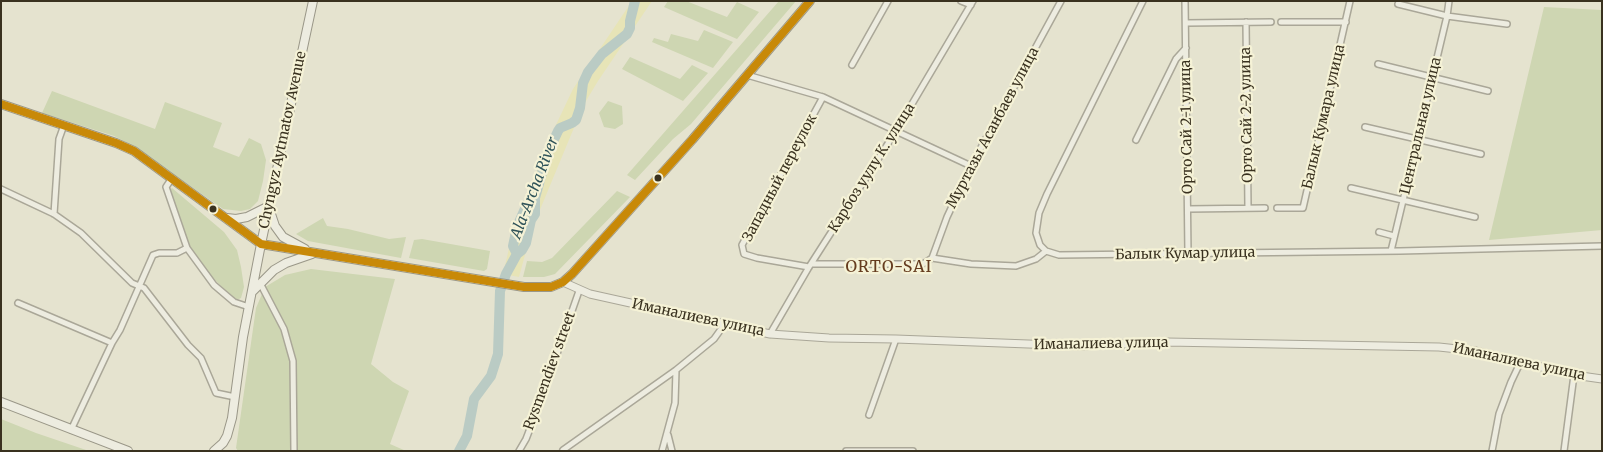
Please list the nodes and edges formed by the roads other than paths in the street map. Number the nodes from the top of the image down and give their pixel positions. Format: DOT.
graph roads {
  1 [pos="313,1"];
  2 [pos="810,1"];
  3 [pos="888,1"];
  4 [pos="962,1"];
  5 [pos="1061,1"];
  6 [pos="1143,1"];
  7 [pos="1185,1"];
  8 [pos="1350,1"];
  9 [pos="1449,1"];
  10 [pos="972,3"];
  11 [pos="1398,4"];
  12 [pos="1447,16"];
  13 [pos="1246,22"];
  14 [pos="1271,22"];
  15 [pos="1281,22"];
  16 [pos="1346,22"];
  17 [pos="1186,23"];
  18 [pos="1507,24"];
  19 [pos="1186,48"];
  20 [pos="1378,64"];
  21 [pos="852,65"];
  22 [pos="747,75"];
  23 [pos="1432,77"];
  24 [pos="1488,91"];
  25 [pos="823,97"];
  26 [pos="1,104"];
  27 [pos="64,125"];
  28 [pos="1365,127"];
  29 [pos="896,131"];
  30 [pos="1418,139"];
  31 [pos="1136,140"];
  32 [pos="1481,154"];
  33 [pos="971,166"];
  34 [pos="172,178"];
  35 [pos="1351,188"];
  36 [pos="1,189"];
  37 [pos="1403,200"];
  38 [pos="269,206"];
  39 [pos="1248,208"];
  40 [pos="1265,208"];
  41 [pos="1277,208"];
  42 [pos="1188,209"];
  43 [pos="54,214"];
  44 [pos="1475,217"];
  45 [pos="227,218"];
  46 [pos="1379,232"];
  47 [pos="1394,236"];
  48 [pos="261,244"];
  49 [pos="1602,246"];
  50 [pos="186,248"];
  51 [pos="1046,251"];
  52 [pos="1391,251"];
  53 [pos="314,253"];
  54 [pos="1188,254"];
  55 [pos="932,258"];
  56 [pos="811,265"];
  57 [pos="563,282"];
  58 [pos="260,284"];
  59 [pos="139,286"];
  60 [pos="579,290"];
  61 [pos="252,292"];
  62 [pos="18,303"];
  63 [pos="249,307"];
  64 [pos="724,325"];
  65 [pos="770,334"];
  66 [pos="896,339"];
  67 [pos="112,343"];
  68 [pos="1521,361"];
  69 [pos="676,370"];
  70 [pos="1574,375"];
  71 [pos="1602,379"];
  72 [pos="235,397"];
  73 [pos="1,402"];
  74 [pos="869,415"];
  75 [pos="71,430"];
  76 [pos="667,432"];
  77 [pos="563,450"];
  78 [pos="128,451"];
  79 [pos="214,451"];
  80 [pos="294,451"];
  81 [pos="519,451"];
  82 [pos="662,451"];
  83 [pos="672,451"];
  84 [pos="846,451"];
  85 [pos="913,451"];
  86 [pos="1492,451"];
  87 [pos="1564,451"];
  1 -- 38 [label="main road, Chyngyz Aytmatov Avenue"];
  2 -- 22 [label="main road"];
  3 -- 21 [label="street"];
  4 -- 10 [label="street"];
  5 -- 33 [label="street, Муртазы Асанбаев улица"];
  6 -- 51 [label="street"];
  7 -- 17 [label="street, Орто Сай 2-1 улица"];
  8 -- 16 [label="street, Балык Кумара улица"];
  9 -- 12 [label="street, Центральная улица"];
  10 -- 29 [label="street, Карбоз уулу К. улица"];
  11 -- 12 [label="street"];
  12 -- 18 [label="street"];
  12 -- 23 [label="street, Центральная улица"];
  13 -- 14 [label="street"];
  13 -- 17 [label="street"];
  13 -- 39 [label="street, Орто Сай 2-2 улица"];
  15 -- 16 [label="street"];
  16 -- 41 [label="street, Балык Кумара улица"];
  17 -- 19 [label="street, Орто Сай 2-1 улица"];
  19 -- 31 [label="street"];
  19 -- 42 [label="street, Орто Сай 2-1 улица"];
  20 -- 23 [label="street"];
  22 -- 25 [label="street, Западный переулок"];
  22 -- 57 [label="main road"];
  23 -- 24 [label="street"];
  23 -- 30 [label="street, Центральная улица"];
  25 -- 29 [label="street, Западный переулок"];
  25 -- 56 [label="street, Западный переулок"];
  26 -- 27 [label="main road"];
  27 -- 34 [label="main road"];
  27 -- 43 [label="street"];
  28 -- 30 [label="street"];
  29 -- 33 [label="street, Западный переулок"];
  29 -- 56 [label="street, Карбоз уулу К. улица"];
  30 -- 32 [label="street"];
  30 -- 37 [label="street, Центральная улица"];
  33 -- 55 [label="street, Муртазы Асанбаев улица"];
  34 -- 45 [label="main road"];
  34 -- 50 [label="street"];
  35 -- 37 [label="street"];
  36 -- 43 [label="street"];
  37 -- 44 [label="street"];
  37 -- 47 [label="street, Центральная улица"];
  38 -- 45 [label="main road"];
  38 -- 48 [label="main road, Chyngyz Aytmatov Avenue"];
  38 -- 53 [label="main road"];
  39 -- 40 [label="street"];
  39 -- 42 [label="street"];
  42 -- 54 [label="street, Орто Сай 2-1 улица"];
  43 -- 59 [label="street"];
  45 -- 48 [label="main road"];
  46 -- 47 [label="street"];
  47 -- 52 [label="street, Центральная улица"];
  48 -- 53 [label="main road"];
  48 -- 61 [label="main road, Chyngyz Aytmatov Avenue"];
  49 -- 52 [label="street, Балык Кумар улица"];
  50 -- 59 [label="street"];
  50 -- 63 [label="street"];
  51 -- 54 [label="street, Балык Кумар улица"];
  51 -- 55 [label="street"];
  52 -- 54 [label="street, Балык Кумар улица"];
  53 -- 57 [label="main road"];
  53 -- 58 [label="main road"];
  55 -- 56 [label="street"];
  56 -- 65 [label="street, Карбоз уулу К. улица"];
  57 -- 60 [label="street, Иманалиева улица"];
  58 -- 61 [label="main road"];
  58 -- 80 [label="street"];
  59 -- 67 [label="street"];
  59 -- 72 [label="street"];
  60 -- 64 [label="street, Иманалиева улица"];
  60 -- 81 [label="street, Rysmendiev street"];
  61 -- 63 [label="main road, Chyngyz Aytmatov Avenue"];
  62 -- 67 [label="street"];
  63 -- 72 [label="main road, Chyngyz Aytmatov Avenue"];
  64 -- 65 [label="street, Иманалиева улица"];
  64 -- 69 [label="street"];
  65 -- 66 [label="street, Иманалиева улица"];
  66 -- 68 [label="street, Иманалиева улица"];
  66 -- 74 [label="street"];
  67 -- 75 [label="street"];
  68 -- 70 [label="street, Иманалиева улица"];
  68 -- 86 [label="street"];
  69 -- 76 [label="street"];
  69 -- 77 [label="street"];
  70 -- 71 [label="street, Иманалиева улица"];
  70 -- 87 [label="street"];
  72 -- 79 [label="main road, Chyngyz Aytmatov Avenue"];
  73 -- 75 [label="main road"];
  75 -- 78 [label="main road"];
  76 -- 82 [label="street"];
  76 -- 83 [label="street"];
  84 -- 85 [label="street"];
}
